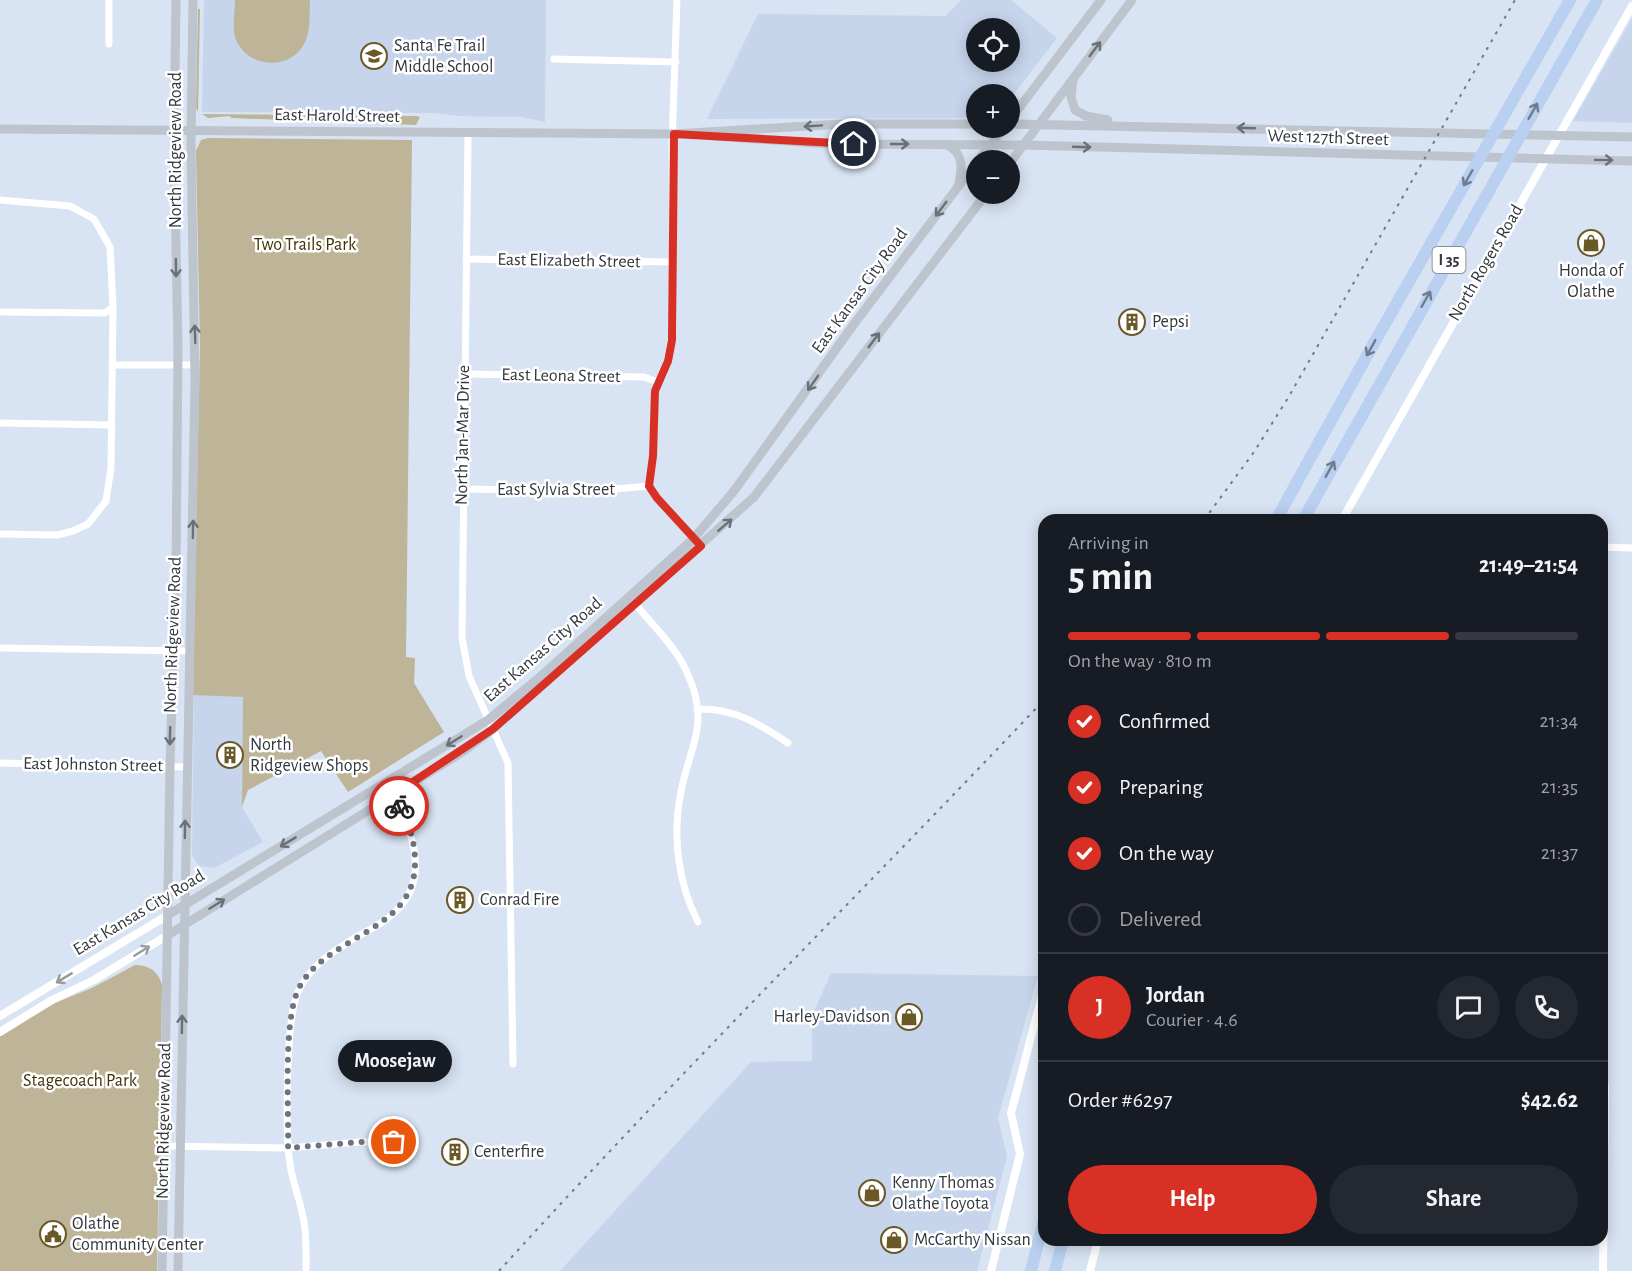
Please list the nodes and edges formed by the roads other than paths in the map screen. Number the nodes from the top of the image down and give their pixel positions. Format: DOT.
graph roads {
  1 [pos="109,0"];
  2 [pos="176,0"];
  3 [pos="193,0"];
  4 [pos="677,0"];
  5 [pos="1101,0"];
  6 [pos="1132,0"];
  7 [pos="1570,0"];
  8 [pos="1597,0"];
  9 [pos="1632,6"];
  10 [pos="109,44"];
  11 [pos="554,59"];
  12 [pos="676,62"];
  13 [pos="1073,79"];
  14 [pos="1020,109"];
  15 [pos="1020,123"];
  16 [pos="966,124"];
  17 [pos="1039,124"];
  18 [pos="1131,125"];
  19 [pos="0,129"];
  20 [pos="174,131"];
  21 [pos="191,131"];
  22 [pos="674,134"];
  23 [pos="468,135"];
  24 [pos="1632,137"];
  25 [pos="996,138"];
  26 [pos="945,144"];
  27 [pos="991,144"];
  28 [pos="1023,145"];
  29 [pos="986,150"];
  30 [pos="1019,150"];
  31 [pos="1632,160"];
  32 [pos="966,177"];
  33 [pos="959,186"];
  34 [pos="0,200"];
  35 [pos="978,204"];
  36 [pos="466,259"];
  37 [pos="672,262"];
  38 [pos="113,307"];
  39 [pos="0,312"];
  40 [pos="113,365"];
  41 [pos="178,365"];
  42 [pos="195,365"];
  43 [pos="464,374"];
  44 [pos="658,382"];
  45 [pos="0,423"];
  46 [pos="112,425"];
  47 [pos="649,486"];
  48 [pos="463,489"];
  49 [pos="1279,514"];
  50 [pos="1306,514"];
  51 [pos="1345,514"];
  52 [pos="0,534"];
  53 [pos="698,542"];
  54 [pos="1608,547"];
  55 [pos="1632,548"];
  56 [pos="632,601"];
  57 [pos="0,648"];
  58 [pos="172,651"];
  59 [pos="188,651"];
  60 [pos="697,709"];
  61 [pos="488,720"];
  62 [pos="493,729"];
  63 [pos="788,743"];
  64 [pos="0,763"];
  65 [pos="170,766"];
  66 [pos="186,766"];
  67 [pos="386,783"];
  68 [pos="393,795"];
  69 [pos="184,905"];
  70 [pos="168,915"];
  71 [pos="698,922"];
  72 [pos="184,926"];
  73 [pos="168,935"];
  74 [pos="1038,1011"];
  75 [pos="0,1016"];
  76 [pos="0,1032"];
  77 [pos="513,1064"];
  78 [pos="410,1142"];
  79 [pos="164,1146"];
  80 [pos="180,1146"];
  81 [pos="288,1148"];
  82 [pos="1038,1244"];
  83 [pos="1061,1246"];
  84 [pos="1096,1246"];
  85 [pos="1603,1246"];
  86 [pos="162,1271"];
  87 [pos="178,1271"];
  88 [pos="306,1271"];
  89 [pos="991,1271"];
  90 [pos="1031,1271"];
  91 [pos="1055,1271"];
  92 [pos="1090,1271"];
  93 [pos="1603,1271"];
  1 -- 10 [label="street"];
  2 -- 20 [label="main road, North Ridgeview Road"];
  3 -- 21 [label="main road, North Ridgeview Road"];
  4 -- 12 [label="street"];
  5 -- 14 [label="main road"];
  13 -- 6 [label="main road, one-way"];
  7 -- 49 [label="highway, I 35, one-way"];
  50 -- 8 [label="highway, I 35, one-way"];
  9 -- 51 [label="street, North Rogers Road"];
  11 -- 12 [label="street"];
  12 -- 22 [label="street"];
  13 -- 17 [label="main road"];
  13 -- 18 [label="main road"];
  15 -- 17 [label="main road"];
  16 -- 22 [label="main road, East Harold Street, one-way"];
  17 -- 18 [label="main road, West 127th Street"];
  17 -- 28 [label="main road"];
  24 -- 18 [label="main road, West 127th Street, one-way"];
  19 -- 20 [label="main road, East Harold Street"];
  20 -- 21 [label="main road, East Harold Street"];
  20 -- 41 [label="main road, North Ridgeview Road, one-way"];
  21 -- 23 [label="main road, East Harold Street"];
  42 -- 21 [label="main road, North Ridgeview Road, one-way"];
  22 -- 23 [label="main road, East Harold Street"];
  22 -- 26 [label="main road, East Harold Street, one-way"];
  22 -- 37 [label="street"];
  23 -- 36 [label="street, North Jan-Mar Drive"];
  25 -- 27 [label="main road, East Kansas City Road"];
  26 -- 27 [label="main road, East Harold Street"];
  26 -- 33 [label="main road"];
  27 -- 28 [label="main road, East Harold Street"];
  27 -- 29 [label="main road, East Kansas City Road"];
  28 -- 30 [label="main road"];
  28 -- 31 [label="main road, West 127th Street, one-way"];
  32 -- 33 [label="main road, East Kansas City Road"];
  33 -- 53 [label="main road, East Kansas City Road, one-way"];
  34 -- 38 [label="street"];
  53 -- 35 [label="main road, East Kansas City Road, one-way"];
  36 -- 37 [label="street, East Elizabeth Street"];
  36 -- 43 [label="street, North Jan-Mar Drive"];
  37 -- 44 [label="street"];
  38 -- 39 [label="street"];
  38 -- 40 [label="street"];
  40 -- 41 [label="street"];
  40 -- 46 [label="street"];
  41 -- 42 [label="street"];
  41 -- 58 [label="main road, North Ridgeview Road"];
  59 -- 42 [label="main road, North Ridgeview Road, one-way"];
  43 -- 44 [label="street, East Leona Street"];
  43 -- 48 [label="street, North Jan-Mar Drive"];
  44 -- 47 [label="street"];
  45 -- 46 [label="street"];
  46 -- 52 [label="street"];
  47 -- 48 [label="street, East Sylvia Street"];
  47 -- 53 [label="street"];
  48 -- 61 [label="street, North Jan-Mar Drive"];
  53 -- 56 [label="main road, East Kansas City Road"];
  54 -- 55 [label="street"];
  56 -- 60 [label="street"];
  56 -- 61 [label="main road, East Kansas City Road"];
  56 -- 62 [label="main road, East Kansas City Road"];
  57 -- 58 [label="street"];
  58 -- 59 [label="street"];
  58 -- 65 [label="main road, North Ridgeview Road, one-way"];
  59 -- 66 [label="main road, North Ridgeview Road"];
  60 -- 63 [label="street"];
  60 -- 71 [label="street"];
  61 -- 62 [label="street, North Jan-Mar Drive"];
  61 -- 67 [label="main road, East Kansas City Road, one-way"];
  62 -- 68 [label="main road, East Kansas City Road"];
  62 -- 77 [label="street, North Jan-Mar Drive"];
  64 -- 65 [label="street, East Johnston Street"];
  65 -- 66 [label="street, East Johnston Street"];
  65 -- 70 [label="main road, North Ridgeview Road"];
  69 -- 66 [label="main road, North Ridgeview Road, one-way"];
  67 -- 68 [label="street"];
  67 -- 69 [label="main road, East Kansas City Road, one-way"];
  72 -- 68 [label="main road, East Kansas City Road, one-way"];
  68 -- 81 [label="street"];
  69 -- 70 [label="main road, East Kansas City Road"];
  69 -- 72 [label="main road, North Ridgeview Road"];
  70 -- 73 [label="main road, North Ridgeview Road"];
  70 -- 75 [label="street, East Kansas City Road, one-way"];
  72 -- 73 [label="main road, East Kansas City Road"];
  80 -- 72 [label="main road, North Ridgeview Road, one-way"];
  76 -- 73 [label="street, East Kansas City Road, one-way"];
  73 -- 79 [label="main road, North Ridgeview Road"];
  74 -- 89 [label="street"];
  78 -- 81 [label="street"];
  79 -- 80 [label="street"];
  79 -- 86 [label="main road, North Ridgeview Road"];
  80 -- 81 [label="street"];
  80 -- 87 [label="main road, North Ridgeview Road"];
  81 -- 88 [label="street"];
  82 -- 90 [label="highway"];
  83 -- 91 [label="highway"];
  84 -- 92 [label="street"];
  85 -- 93 [label="street"];
}
